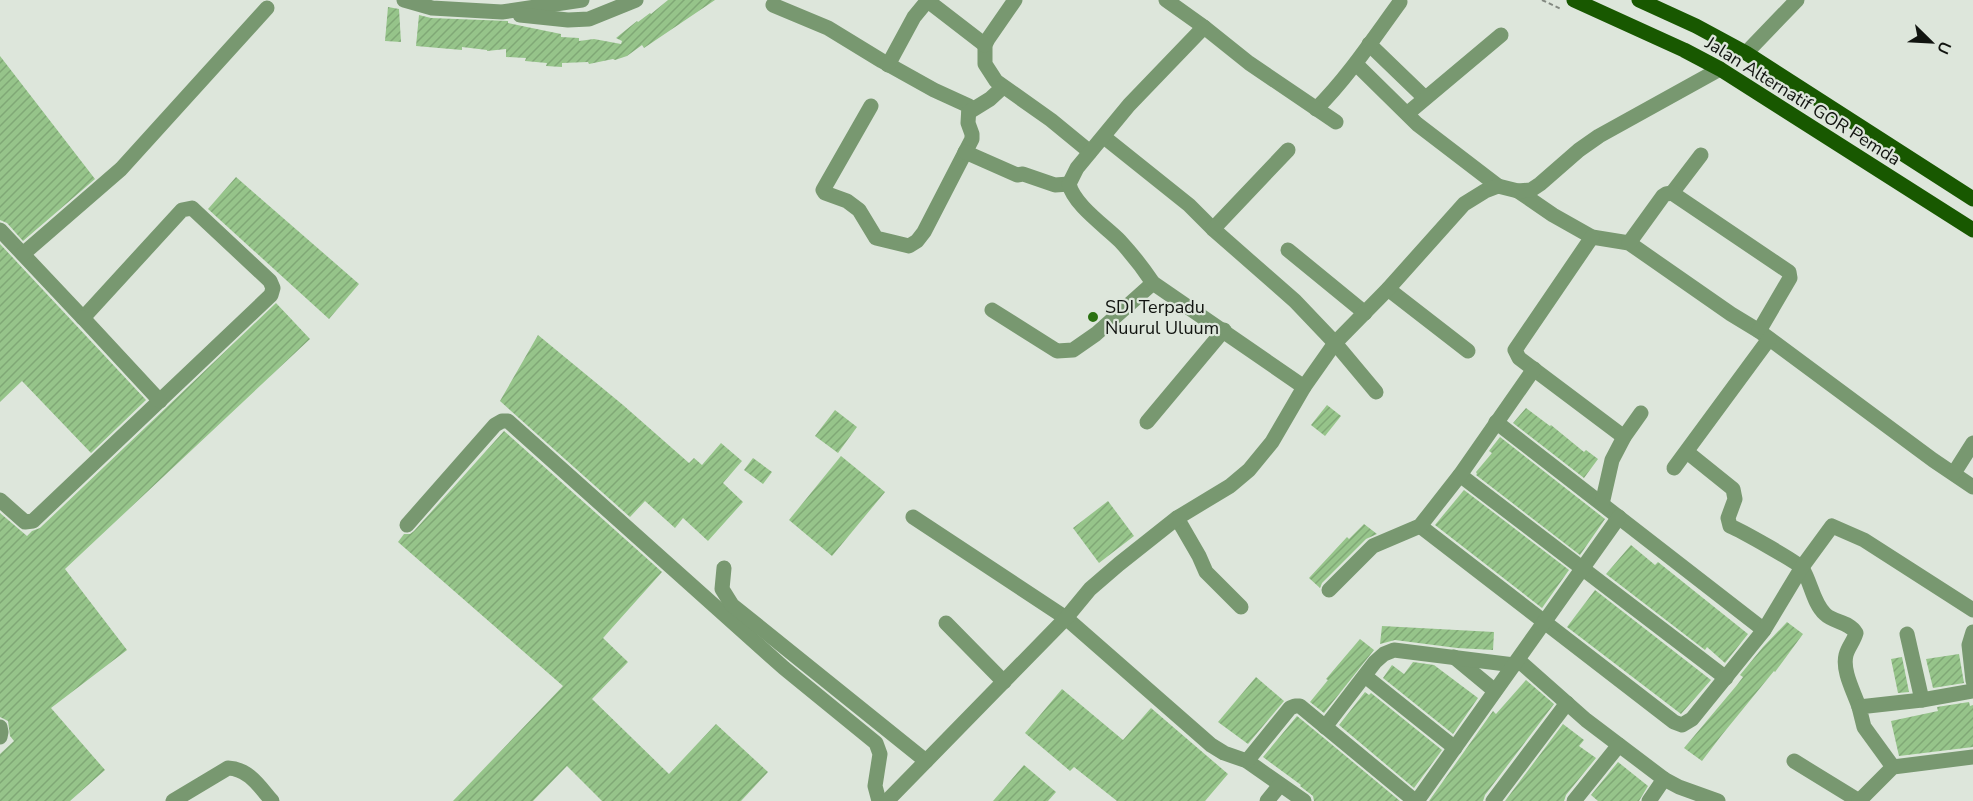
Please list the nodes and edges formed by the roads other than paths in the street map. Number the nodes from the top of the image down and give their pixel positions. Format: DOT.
graph roads {
  1 [pos="404,0"];
  2 [pos="582,0"];
  3 [pos="636,0"];
  4 [pos="928,0"];
  5 [pos="1015,0"];
  6 [pos="1166,0"];
  7 [pos="1574,0"];
  8 [pos="1638,0"];
  9 [pos="1797,0"];
  10 [pos="1400,2"];
  11 [pos="773,5"];
  12 [pos="267,8"];
  13 [pos="502,12"];
  14 [pos="1204,27"];
  15 [pos="1501,35"];
  16 [pos="985,45"];
  17 [pos="1369,45"];
  18 [pos="1746,53"];
  19 [pos="888,64"];
  20 [pos="1356,64"];
  21 [pos="1720,69"];
  22 [pos="1003,87"];
  23 [pos="1425,98"];
  24 [pos="871,106"];
  25 [pos="1316,109"];
  26 [pos="969,112"];
  27 [pos="1408,113"];
  28 [pos="1336,122"];
  29 [pos="1104,137"];
  30 [pos="1288,150"];
  31 [pos="965,152"];
  32 [pos="1090,152"];
  33 [pos="1701,155"];
  34 [pos="1069,184"];
  35 [pos="1498,186"];
  36 [pos="1518,191"];
  37 [pos="1672,194"];
  38 [pos="1973,199"];
  39 [pos="1213,229"];
  40 [pos="0,230"];
  41 [pos="1973,230"];
  42 [pos="1592,237"];
  43 [pos="1629,243"];
  44 [pos="1288,250"];
  45 [pos="23,254"];
  46 [pos="1153,283"];
  47 [pos="1388,289"];
  48 [pos="992,310"];
  49 [pos="1365,313"];
  50 [pos="83,318"];
  51 [pos="1224,330"];
  52 [pos="1764,335"];
  53 [pos="1335,343"];
  54 [pos="1468,351"];
  55 [pos="1534,369"];
  56 [pos="1304,387"];
  57 [pos="1376,392"];
  58 [pos="160,401"];
  59 [pos="1641,413"];
  60 [pos="1147,422"];
  61 [pos="1496,422"];
  62 [pos="1624,437"];
  63 [pos="1973,443"];
  64 [pos="1687,452"];
  65 [pos="1674,468"];
  66 [pos="1954,473"];
  67 [pos="1460,474"];
  68 [pos="1973,487"];
  69 [pos="0,500"];
  70 [pos="1602,504"];
  71 [pos="913,517"];
  72 [pos="1619,517"];
  73 [pos="1177,518"];
  74 [pos="407,525"];
  75 [pos="1420,526"];
  76 [pos="1802,567"];
  77 [pos="724,568"];
  78 [pos="1583,569"];
  79 [pos="1329,590"];
  80 [pos="1241,607"];
  81 [pos="1973,610"];
  82 [pos="1066,618"];
  83 [pos="946,623"];
  84 [pos="1544,624"];
  85 [pos="1764,630"];
  86 [pos="1973,632"];
  87 [pos="1907,634"];
  88 [pos="1454,657"];
  89 [pos="1516,662"];
  90 [pos="1365,676"];
  91 [pos="1726,678"];
  92 [pos="1973,681"];
  93 [pos="1004,682"];
  94 [pos="1973,691"];
  95 [pos="1495,692"];
  96 [pos="1922,700"];
  97 [pos="1567,703"];
  98 [pos="1859,707"];
  99 [pos="1325,726"];
  100 [pos="0,727"];
  101 [pos="0,737"];
  102 [pos="1619,745"];
  103 [pos="1455,748"];
  104 [pos="1973,757"];
  105 [pos="926,761"];
  106 [pos="1247,761"];
  107 [pos="1794,762"];
  108 [pos="1893,767"];
  109 [pos="1664,779"];
  110 [pos="1280,785"];
  111 [pos="173,801"];
  112 [pos="272,801"];
  113 [pos="879,801"];
  114 [pos="887,801"];
  115 [pos="1267,801"];
  116 [pos="1304,801"];
  117 [pos="1416,801"];
  118 [pos="1493,801"];
  119 [pos="1574,801"];
  120 [pos="1648,801"];
  121 [pos="1718,801"];
  122 [pos="1859,801"];
  1 -- 13 [label="street"];
  2 -- 13 [label="street"];
  3 -- 13 [label="street"];
  4 -- 16 [label="street"];
  4 -- 19 [label="street"];
  5 -- 16 [label="street"];
  6 -- 14 [label="street"];
  7 -- 21 [label="main road, Jalan Alternatif GOR Pemda"];
  8 -- 18 [label="main road, Jalan Alternatif GOR Pemda"];
  9 -- 18 [label="street"];
  10 -- 17 [label="street"];
  11 -- 19 [label="street"];
  12 -- 45 [label="street"];
  14 -- 25 [label="street"];
  14 -- 29 [label="street"];
  15 -- 23 [label="street"];
  16 -- 22 [label="street"];
  17 -- 20 [label="street"];
  17 -- 23 [label="street"];
  18 -- 38 [label="main road, Jalan Alternatif GOR Pemda"];
  19 -- 26 [label="street"];
  20 -- 25 [label="street"];
  20 -- 27 [label="street"];
  21 -- 36 [label="street"];
  21 -- 41 [label="main road, Jalan Alternatif GOR Pemda"];
  22 -- 26 [label="street"];
  22 -- 32 [label="street"];
  23 -- 27 [label="street"];
  24 -- 31 [label="street"];
  25 -- 28 [label="street"];
  26 -- 31 [label="street"];
  27 -- 35 [label="street"];
  29 -- 32 [label="street"];
  29 -- 39 [label="street"];
  30 -- 39 [label="street"];
  31 -- 34 [label="street"];
  32 -- 34 [label="street"];
  33 -- 37 [label="street"];
  34 -- 46 [label="street"];
  35 -- 36 [label="street"];
  35 -- 47 [label="street"];
  36 -- 42 [label="street"];
  37 -- 43 [label="street"];
  37 -- 52 [label="street"];
  39 -- 53 [label="street"];
  40 -- 45 [label="street"];
  42 -- 43 [label="street"];
  42 -- 55 [label="street"];
  43 -- 52 [label="street"];
  44 -- 49 [label="street"];
  45 -- 50 [label="street"];
  46 -- 48 [label="street"];
  46 -- 51 [label="street"];
  47 -- 49 [label="street"];
  47 -- 54 [label="street"];
  49 -- 53 [label="street"];
  50 -- 58 [label="street"];
  50 -- 58 [label="street"];
  51 -- 56 [label="street"];
  51 -- 60 [label="street"];
  52 -- 64 [label="street"];
  52 -- 66 [label="street"];
  53 -- 56 [label="street"];
  53 -- 57 [label="street"];
  55 -- 61 [label="street"];
  55 -- 62 [label="street"];
  56 -- 73 [label="street"];
  58 -- 69 [label="street"];
  59 -- 62 [label="street"];
  61 -- 67 [label="street"];
  61 -- 70 [label="street"];
  62 -- 70 [label="street"];
  63 -- 66 [label="street"];
  64 -- 65 [label="street"];
  64 -- 76 [label="street"];
  66 -- 68 [label="street"];
  67 -- 75 [label="street"];
  67 -- 78 [label="street"];
  70 -- 72 [label="street"];
  71 -- 82 [label="street"];
  72 -- 78 [label="street"];
  72 -- 85 [label="street"];
  73 -- 80 [label="street"];
  73 -- 82 [label="street"];
  74 -- 113 [label="street"];
  75 -- 79 [label="street"];
  75 -- 84 [label="street"];
  76 -- 81 [label="street"];
  76 -- 85 [label="street"];
  76 -- 98 [label="street"];
  77 -- 105 [label="street"];
  78 -- 84 [label="street"];
  78 -- 91 [label="street"];
  82 -- 93 [label="street"];
  82 -- 106 [label="street"];
  83 -- 93 [label="street"];
  84 -- 89 [label="street"];
  84 -- 91 [label="street"];
  85 -- 91 [label="street"];
  86 -- 92 [label="street"];
  87 -- 96 [label="street"];
  88 -- 89 [label="street"];
  88 -- 90 [label="street"];
  88 -- 95 [label="street"];
  89 -- 95 [label="street"];
  89 -- 97 [label="street"];
  90 -- 99 [label="street"];
  90 -- 103 [label="street"];
  93 -- 105 [label="street"];
  94 -- 96 [label="street"];
  95 -- 103 [label="street"];
  96 -- 98 [label="street"];
  97 -- 102 [label="street"];
  97 -- 118 [label="street"];
  98 -- 108 [label="street"];
  99 -- 106 [label="street"];
  99 -- 117 [label="street"];
  100 -- 101 [label="street"];
  102 -- 109 [label="street"];
  102 -- 119 [label="street"];
  103 -- 117 [label="street"];
  104 -- 108 [label="street"];
  105 -- 114 [label="street"];
  106 -- 110 [label="street"];
  107 -- 122 [label="street"];
  108 -- 122 [label="street"];
  109 -- 120 [label="street"];
  109 -- 121 [label="street"];
  110 -- 115 [label="street"];
  110 -- 116 [label="street"];
  111 -- 112 [label="street"];
}
